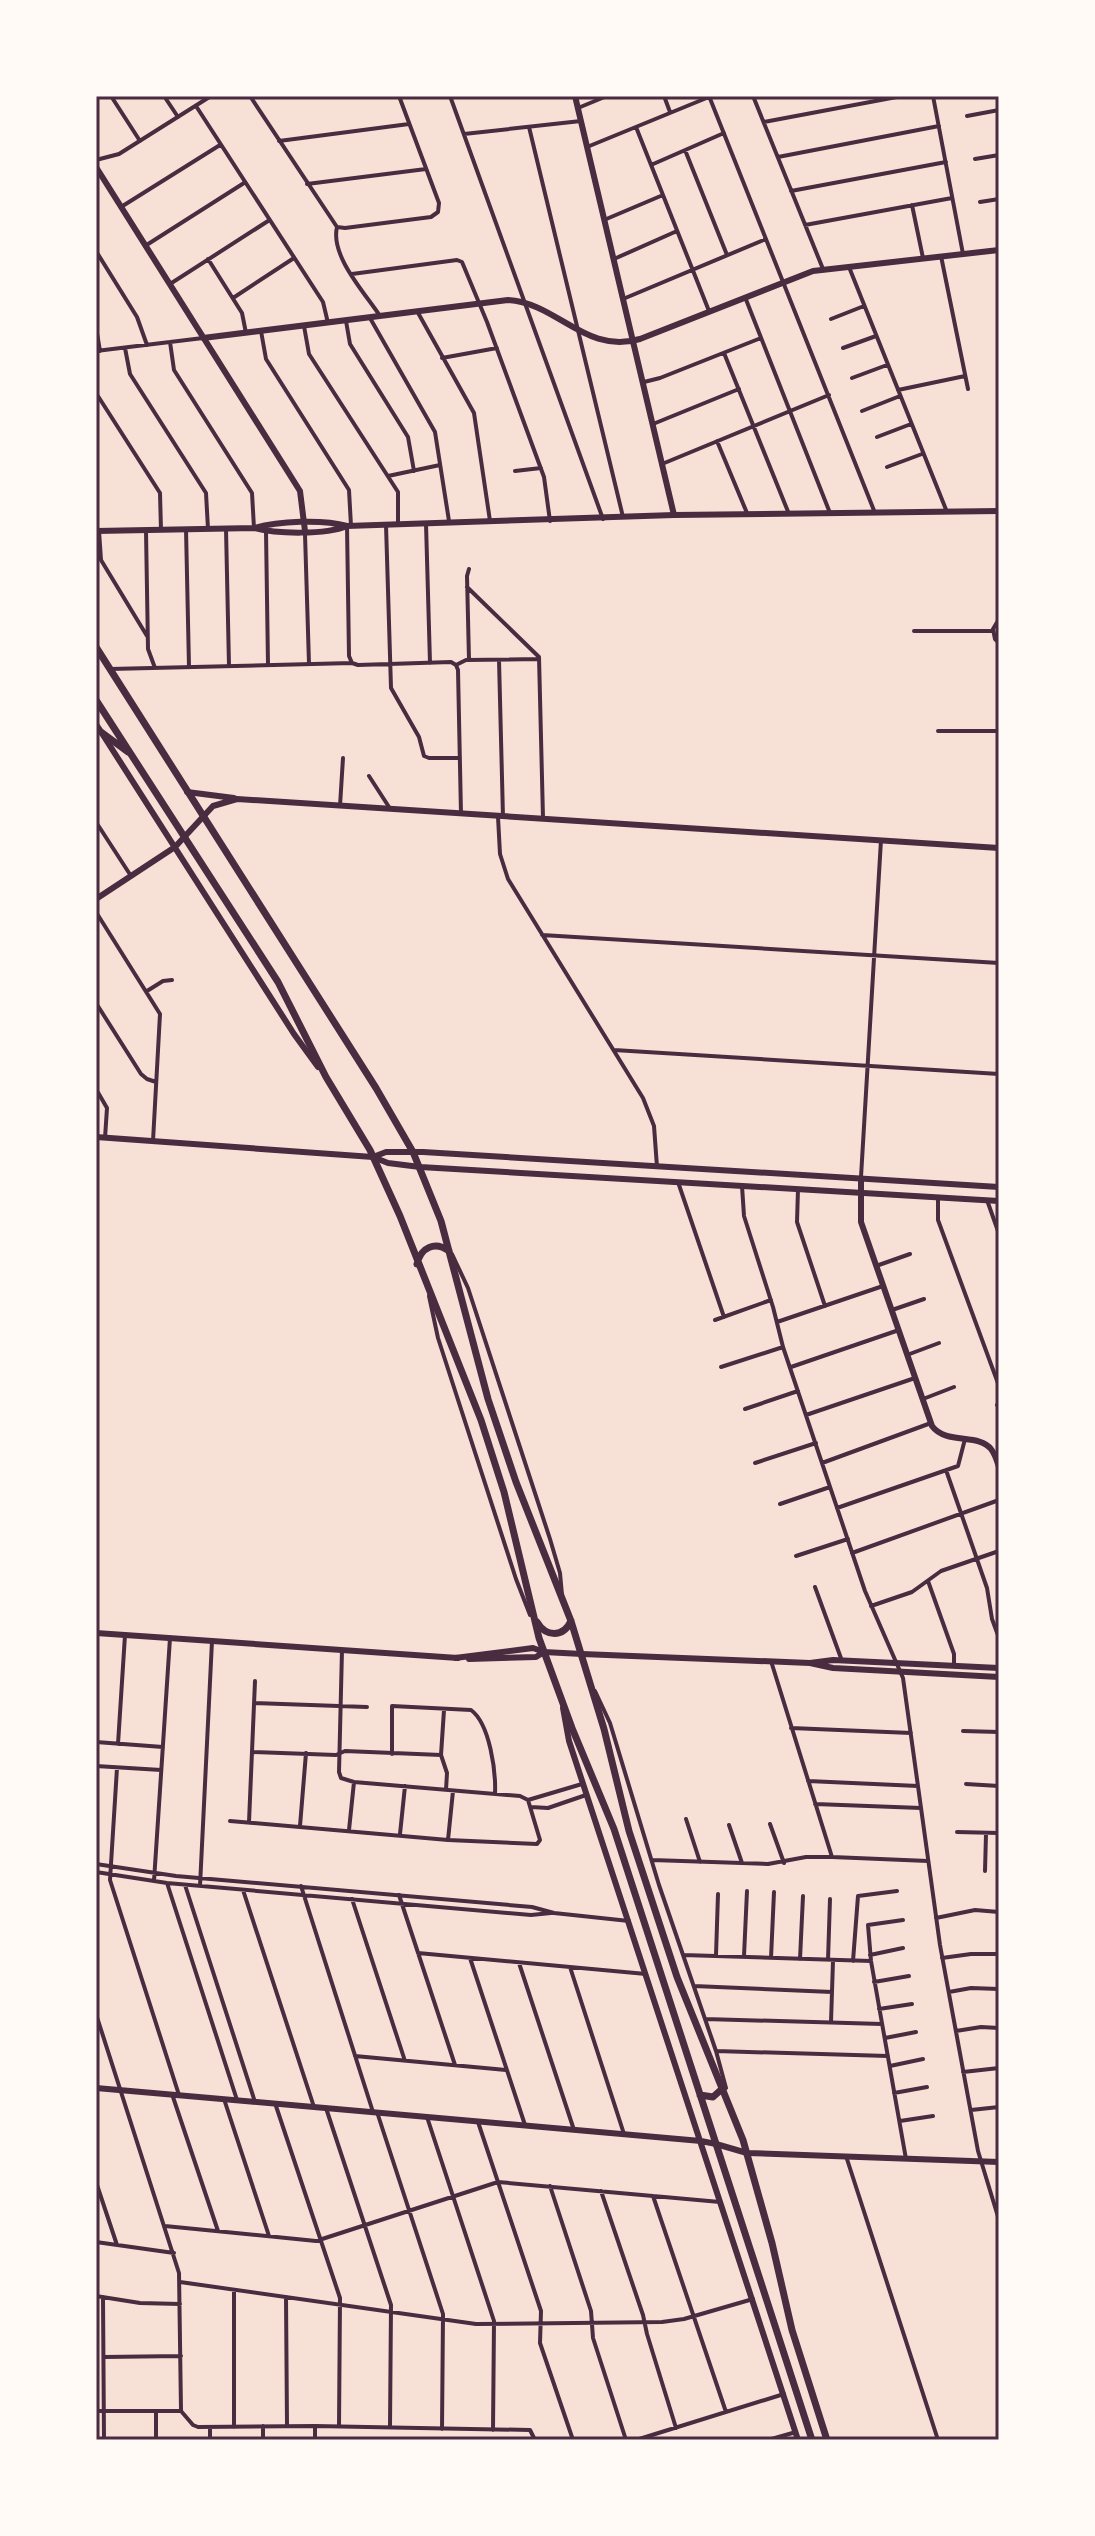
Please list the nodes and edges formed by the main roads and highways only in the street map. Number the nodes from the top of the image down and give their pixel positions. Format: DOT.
graph roads {
  1 [pos="96,647"];
  2 [pos="96,700"];
  3 [pos="101,732"];
  4 [pos="132,756"];
  5 [pos="451,1252"];
  6 [pos="417,1264"];
  7 [pos="532,1612"];
  8 [pos="571,1621"];
  9 [pos="723,2088"];
  10 [pos="700,2095"];
  11 [pos="812,2440"];
  12 [pos="827,2440"];
  1 -- 5 [label="main road"];
  2 -- 4 [label="main road"];
  3 -- 4 [label="main road"];
  4 -- 6 [label="main road"];
  5 -- 6 [label="main road"];
  5 -- 8 [label="main road"];
  6 -- 7 [label="main road"];
  7 -- 8 [label="main road"];
  7 -- 10 [label="main road"];
  8 -- 9 [label="main road"];
  9 -- 10 [label="main road"];
  9 -- 12 [label="main road"];
  10 -- 11 [label="main road"];
}
